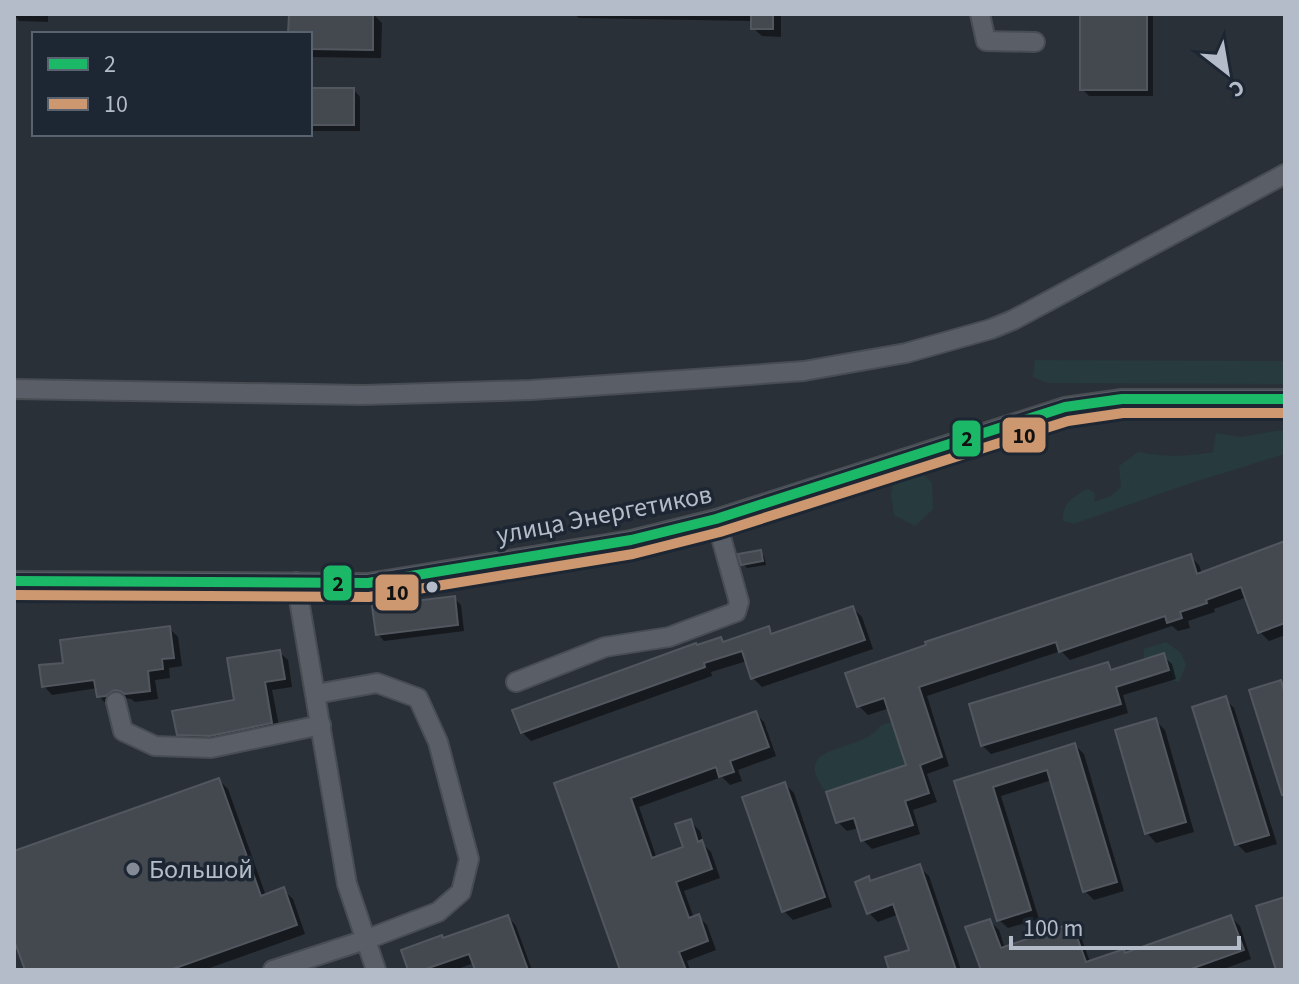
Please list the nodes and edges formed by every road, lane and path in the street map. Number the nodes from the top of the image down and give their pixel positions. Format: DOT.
graph roads {
  1 [pos="980,14"];
  2 [pos="1035,42"];
  3 [pos="1285,174"];
  4 [pos="14,389"];
  5 [pos="1285,399"];
  6 [pos="716,519"];
  7 [pos="14,581"];
  8 [pos="296,582"];
  9 [pos="516,682"];
  10 [pos="316,694"];
  11 [pos="116,702"];
  12 [pos="321,725"];
  13 [pos="365,940"];
  14 [pos="273,970"];
  15 [pos="376,970"];
  1 -- 2 [label="street"];
  3 -- 4 [label="street"];
  5 -- 6 [label="street, улица Энергетиков"];
  6 -- 8 [label="street, улица Энергетиков"];
  6 -- 9 [label="street"];
  7 -- 8 [label="street, улица Энергетиков"];
  8 -- 10 [label="street"];
  10 -- 12 [label="street"];
  10 -- 13 [label="street"];
  11 -- 12 [label="street"];
  12 -- 13 [label="street"];
  13 -- 14 [label="street"];
  13 -- 15 [label="street"];
}
